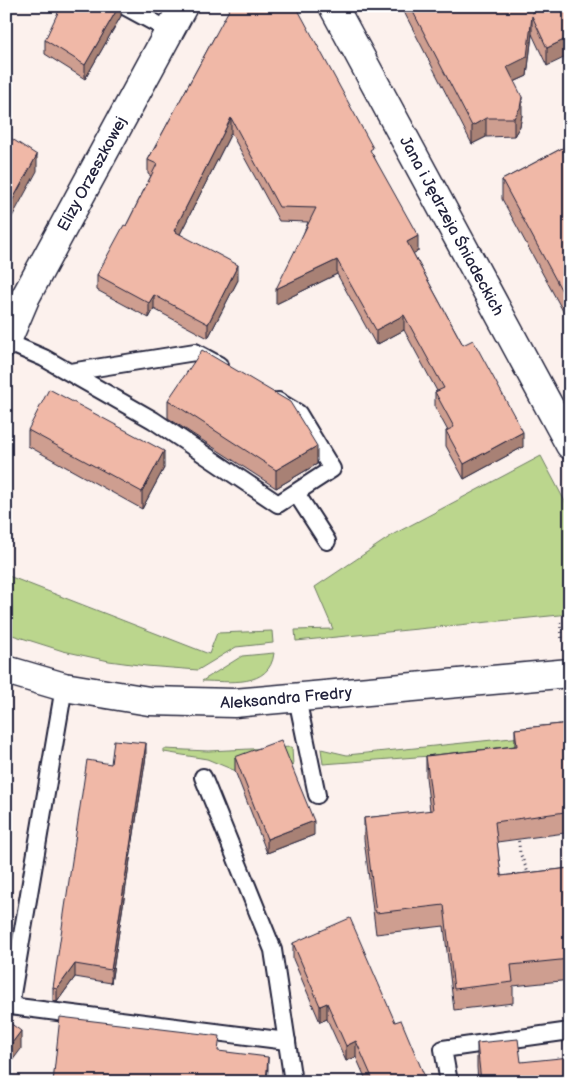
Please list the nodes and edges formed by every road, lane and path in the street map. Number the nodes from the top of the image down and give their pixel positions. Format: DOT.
graph roads {
  1 [pos="124,6"];
  2 [pos="183,6"];
  3 [pos="333,6"];
  4 [pos="170,31"];
  5 [pos="6,342"];
  6 [pos="70,372"];
  7 [pos="230,372"];
  8 [pos="264,392"];
  9 [pos="570,445"];
  10 [pos="296,493"];
  11 [pos="327,541"];
  12 [pos="6,670"];
  13 [pos="570,674"];
  14 [pos="64,687"];
  15 [pos="297,698"];
  16 [pos="202,777"];
  17 [pos="317,795"];
  18 [pos="518,834"];
  19 [pos="529,881"];
  20 [pos="8,1005"];
  21 [pos="570,1031"];
  22 [pos="287,1041"];
  23 [pos="293,1082"];
  24 [pos="449,1082"];
  1 -- 4 [label="lane"];
  2 -- 4 [label="street, Elizy Orzeszkowej"];
  3 -- 9 [label="street, Jana i Jędrzeja Śniadeckich"];
  4 -- 5 [label="street, Elizy Orzeszkowej"];
  5 -- 6 [label="lane"];
  6 -- 7 [label="lane"];
  6 -- 10 [label="lane"];
  8 -- 10 [label="lane"];
  10 -- 11 [label="lane"];
  12 -- 14 [label="street, Aleksandra Fredry"];
  13 -- 15 [label="street, Aleksandra Fredry"];
  14 -- 15 [label="street, Aleksandra Fredry"];
  14 -- 20 [label="lane"];
  15 -- 17 [label="lane"];
  16 -- 22 [label="lane"];
  18 -- 19 [label="path"];
  20 -- 22 [label="lane"];
  21 -- 24 [label="lane"];
  22 -- 23 [label="lane"];
}
